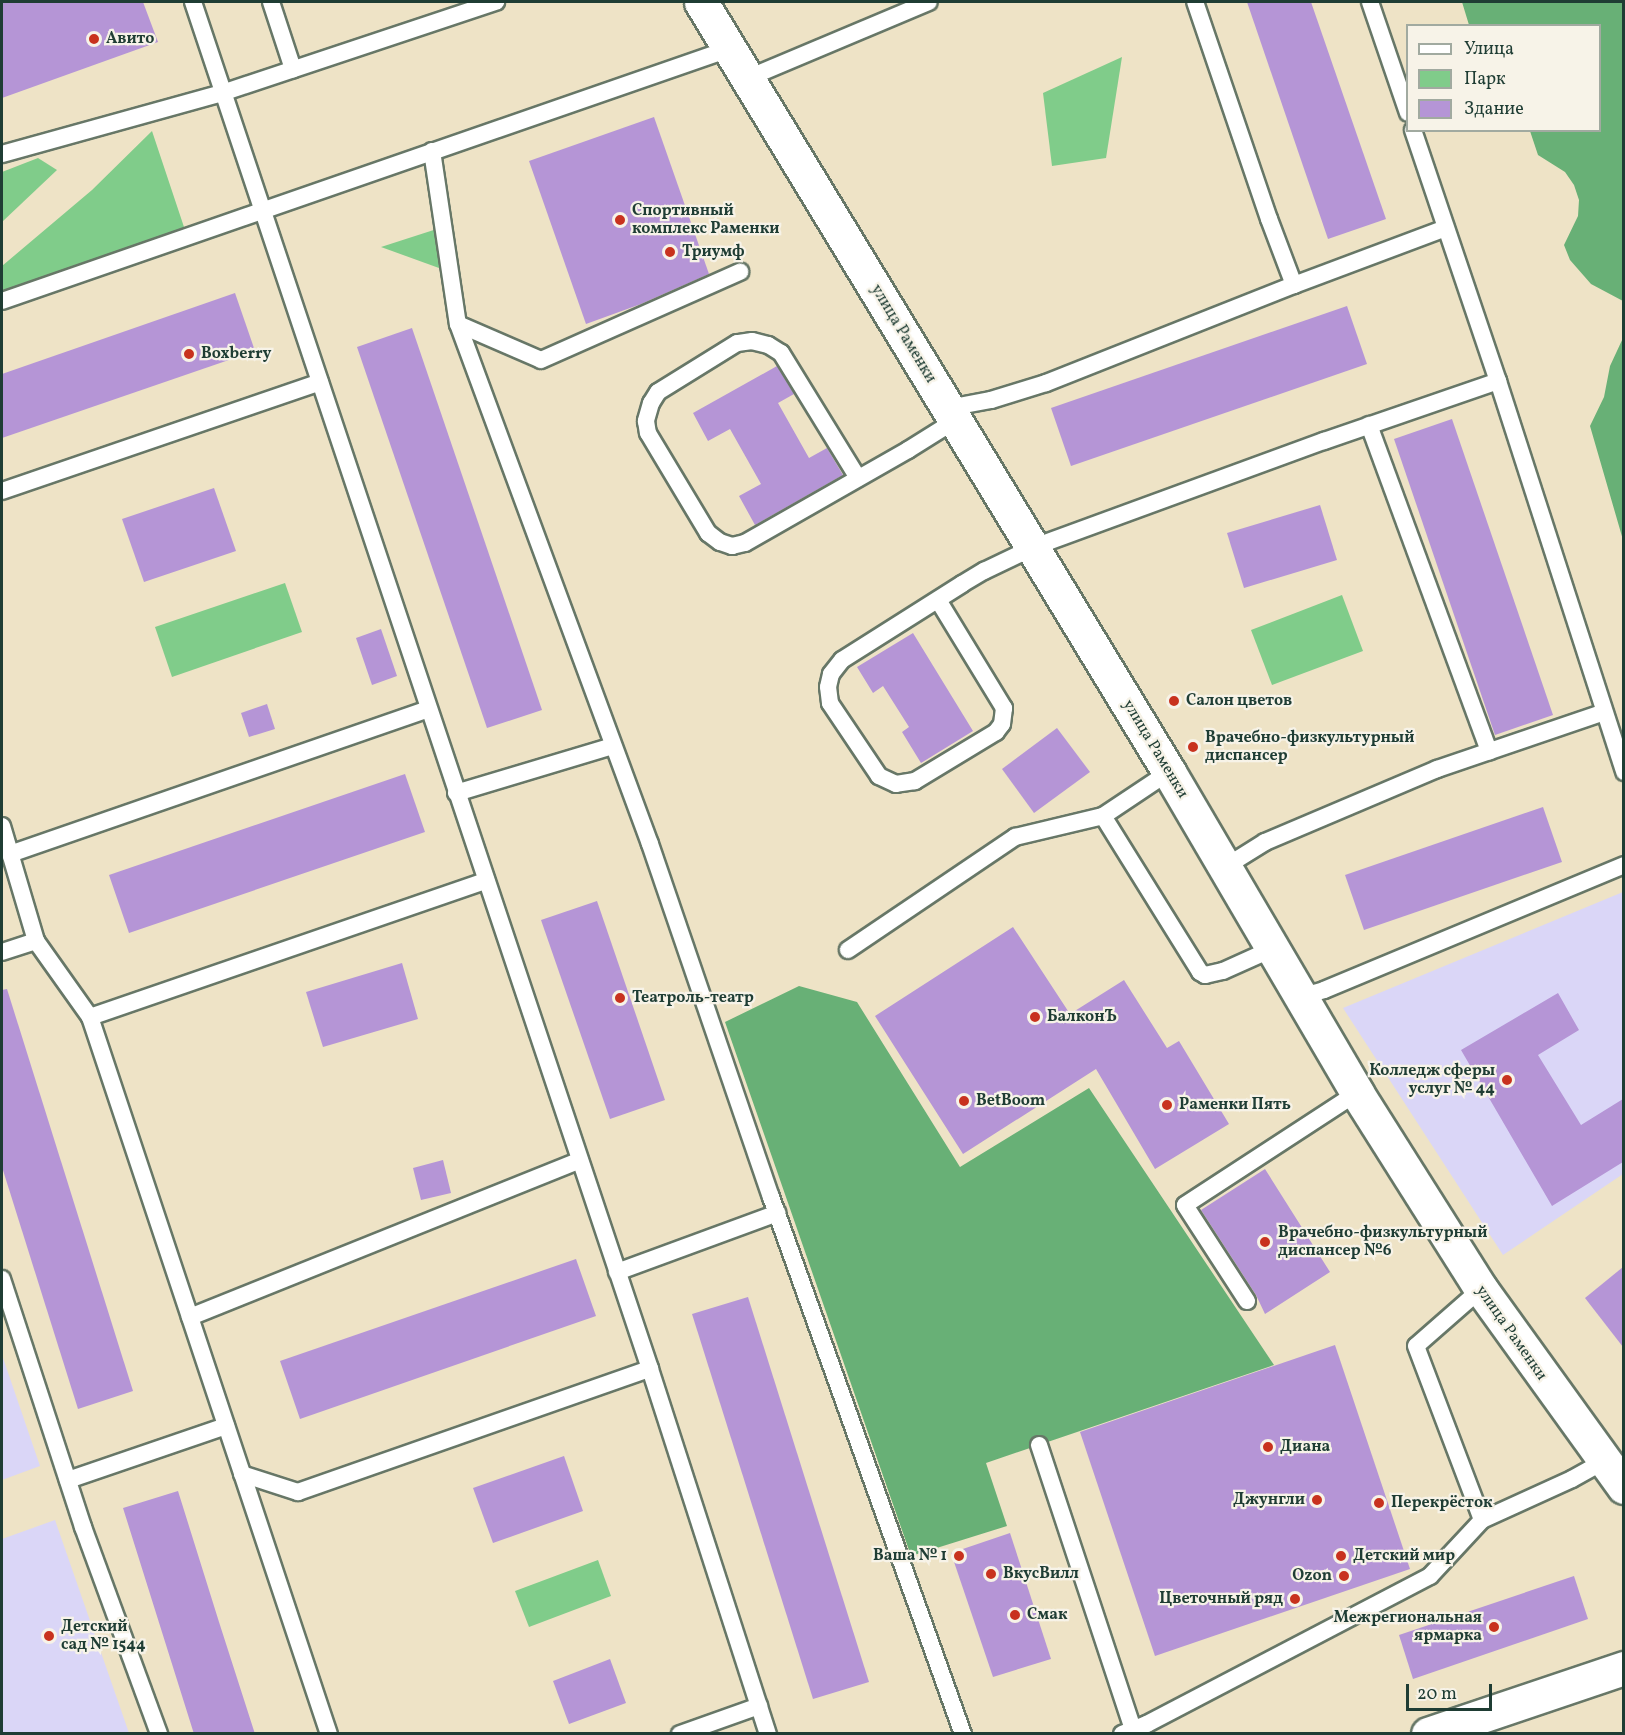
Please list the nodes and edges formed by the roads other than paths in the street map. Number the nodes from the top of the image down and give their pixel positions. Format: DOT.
graph roads {
  1 [pos="193,2"];
  2 [pos="271,2"];
  3 [pos="496,2"];
  4 [pos="701,2"];
  5 [pos="929,2"];
  6 [pos="1195,2"];
  7 [pos="1370,2"];
  8 [pos="453,8"];
  9 [pos="729,49"];
  10 [pos="293,69"];
  11 [pos="748,78"];
  12 [pos="222,93"];
  13 [pos="1406,110"];
  14 [pos="1414,132"];
  15 [pos="432,152"];
  16 [pos="2,154"];
  17 [pos="263,210"];
  18 [pos="1446,228"];
  19 [pos="740,272"];
  20 [pos="1294,285"];
  21 [pos="2,301"];
  22 [pos="458,324"];
  23 [pos="1498,381"];
  24 [pos="320,382"];
  25 [pos="952,414"];
  26 [pos="1369,425"];
  27 [pos="858,478"];
  28 [pos="2,491"];
  29 [pos="1034,547"];
  30 [pos="938,600"];
  31 [pos="429,710"];
  32 [pos="1604,712"];
  33 [pos="613,746"];
  34 [pos="1489,752"];
  35 [pos="1169,772"];
  36 [pos="1623,772"];
  37 [pos="456,793"];
  38 [pos="1103,816"];
  39 [pos="2,826"];
  40 [pos="10,854"];
  41 [pos="1623,865"];
  42 [pos="1225,867"];
  43 [pos="486,882"];
  44 [pos="36,941"];
  45 [pos="1272,948"];
  46 [pos="848,950"];
  47 [pos="2,952"];
  48 [pos="1300,997"];
  49 [pos="90,1017"];
  50 [pos="1357,1093"];
  51 [pos="580,1160"];
  52 [pos="777,1213"];
  53 [pos="617,1272"];
  54 [pos="2,1279"];
  55 [pos="1481,1289"];
  56 [pos="1247,1301"];
  57 [pos="190,1317"];
  58 [pos="650,1369"];
  59 [pos="226,1426"];
  60 [pos="1040,1445"];
  61 [pos="1604,1461"];
  62 [pos="243,1474"];
  63 [pos="69,1480"];
  64 [pos="1623,1487"];
  65 [pos="1482,1520"];
  66 [pos="1623,1668"];
  67 [pos="759,1706"];
  68 [pos="1127,1731"];
  69 [pos="159,1734"];
  70 [pos="329,1734"];
  71 [pos="680,1734"];
  72 [pos="768,1734"];
  73 [pos="963,1734"];
  74 [pos="1428,1734"];
  1 -- 12 [label="lane"];
  2 -- 10 [label="lane"];
  3 -- 8 [label="lane"];
  4 -- 9 [label="street, улица Раменки"];
  5 -- 11 [label="lane"];
  6 -- 20 [label="lane"];
  7 -- 13 [label="lane"];
  8 -- 10 [label="lane"];
  9 -- 11 [label="street, улица Раменки"];
  9 -- 15 [label="lane"];
  10 -- 12 [label="lane"];
  11 -- 25 [label="street, улица Раменки"];
  12 -- 16 [label="lane"];
  12 -- 17 [label="lane"];
  14 -- 18 [label="lane"];
  15 -- 17 [label="lane"];
  15 -- 22 [label="lane"];
  17 -- 21 [label="lane"];
  17 -- 24 [label="lane"];
  18 -- 20 [label="lane"];
  18 -- 23 [label="lane"];
  19 -- 22 [label="lane"];
  20 -- 25 [label="lane"];
  22 -- 33 [label="lane"];
  23 -- 26 [label="lane"];
  23 -- 32 [label="lane"];
  24 -- 28 [label="lane"];
  24 -- 31 [label="lane"];
  25 -- 27 [label="lane"];
  25 -- 29 [label="street, улица Раменки"];
  26 -- 29 [label="lane"];
  26 -- 34 [label="lane"];
  27 -- 27 [label="lane"];
  29 -- 30 [label="lane"];
  29 -- 35 [label="street, улица Раменки"];
  30 -- 30 [label="lane"];
  31 -- 37 [label="lane"];
  31 -- 40 [label="lane"];
  32 -- 34 [label="lane"];
  32 -- 36 [label="lane"];
  33 -- 37 [label="lane"];
  33 -- 52 [label="lane"];
  34 -- 42 [label="lane"];
  35 -- 38 [label="lane"];
  35 -- 42 [label="street, улица Раменки"];
  37 -- 43 [label="lane"];
  38 -- 45 [label="lane"];
  38 -- 46 [label="lane"];
  39 -- 40 [label="lane"];
  40 -- 44 [label="lane"];
  41 -- 48 [label="lane"];
  42 -- 45 [label="street, улица Раменки"];
  43 -- 49 [label="lane"];
  43 -- 51 [label="lane"];
  44 -- 47 [label="lane"];
  44 -- 49 [label="lane"];
  45 -- 48 [label="street, улица Раменки"];
  48 -- 50 [label="street, улица Раменки"];
  49 -- 57 [label="lane"];
  50 -- 55 [label="street, улица Раменки"];
  50 -- 56 [label="lane"];
  51 -- 53 [label="lane"];
  51 -- 57 [label="lane"];
  52 -- 53 [label="lane"];
  52 -- 73 [label="lane"];
  53 -- 58 [label="lane"];
  54 -- 63 [label="lane"];
  55 -- 61 [label="street, улица Раменки"];
  55 -- 65 [label="lane"];
  57 -- 59 [label="lane"];
  58 -- 62 [label="lane"];
  58 -- 67 [label="lane"];
  59 -- 62 [label="lane"];
  59 -- 63 [label="lane"];
  60 -- 68 [label="lane"];
  61 -- 64 [label="street, улица Раменки"];
  61 -- 65 [label="lane"];
  62 -- 70 [label="lane"];
  63 -- 69 [label="lane"];
  65 -- 68 [label="lane"];
  66 -- 74 [label="street"];
  67 -- 71 [label="lane"];
  67 -- 72 [label="lane"];
}
